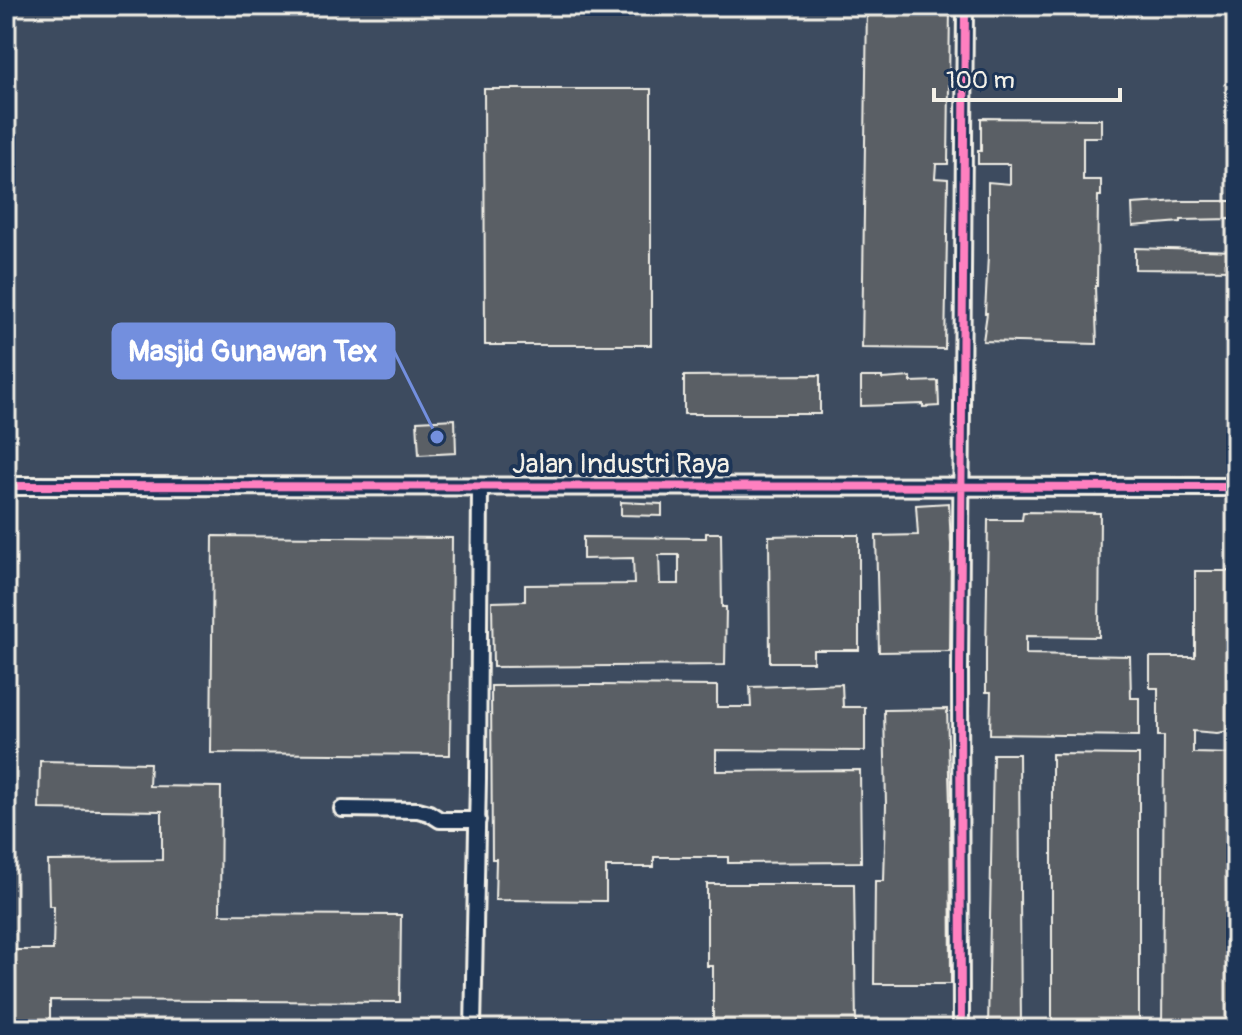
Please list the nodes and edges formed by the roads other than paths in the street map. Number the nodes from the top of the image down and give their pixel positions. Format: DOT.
graph roads {
  1 [pos="965,6"];
  2 [pos="6,486"];
  3 [pos="480,486"];
  4 [pos="962,486"];
  5 [pos="1236,487"];
  6 [pos="342,809"];
  7 [pos="478,820"];
  8 [pos="473,1029"];
  9 [pos="961,1029"];
  1 -- 4 [label="street"];
  2 -- 3 [label="street, Jalan Industri Raya"];
  3 -- 4 [label="street, Jalan Industri Raya"];
  3 -- 7 [label="street"];
  4 -- 5 [label="street, Jalan Industri Raya"];
  4 -- 9 [label="street"];
  6 -- 7 [label="street"];
  7 -- 8 [label="street"];
}
